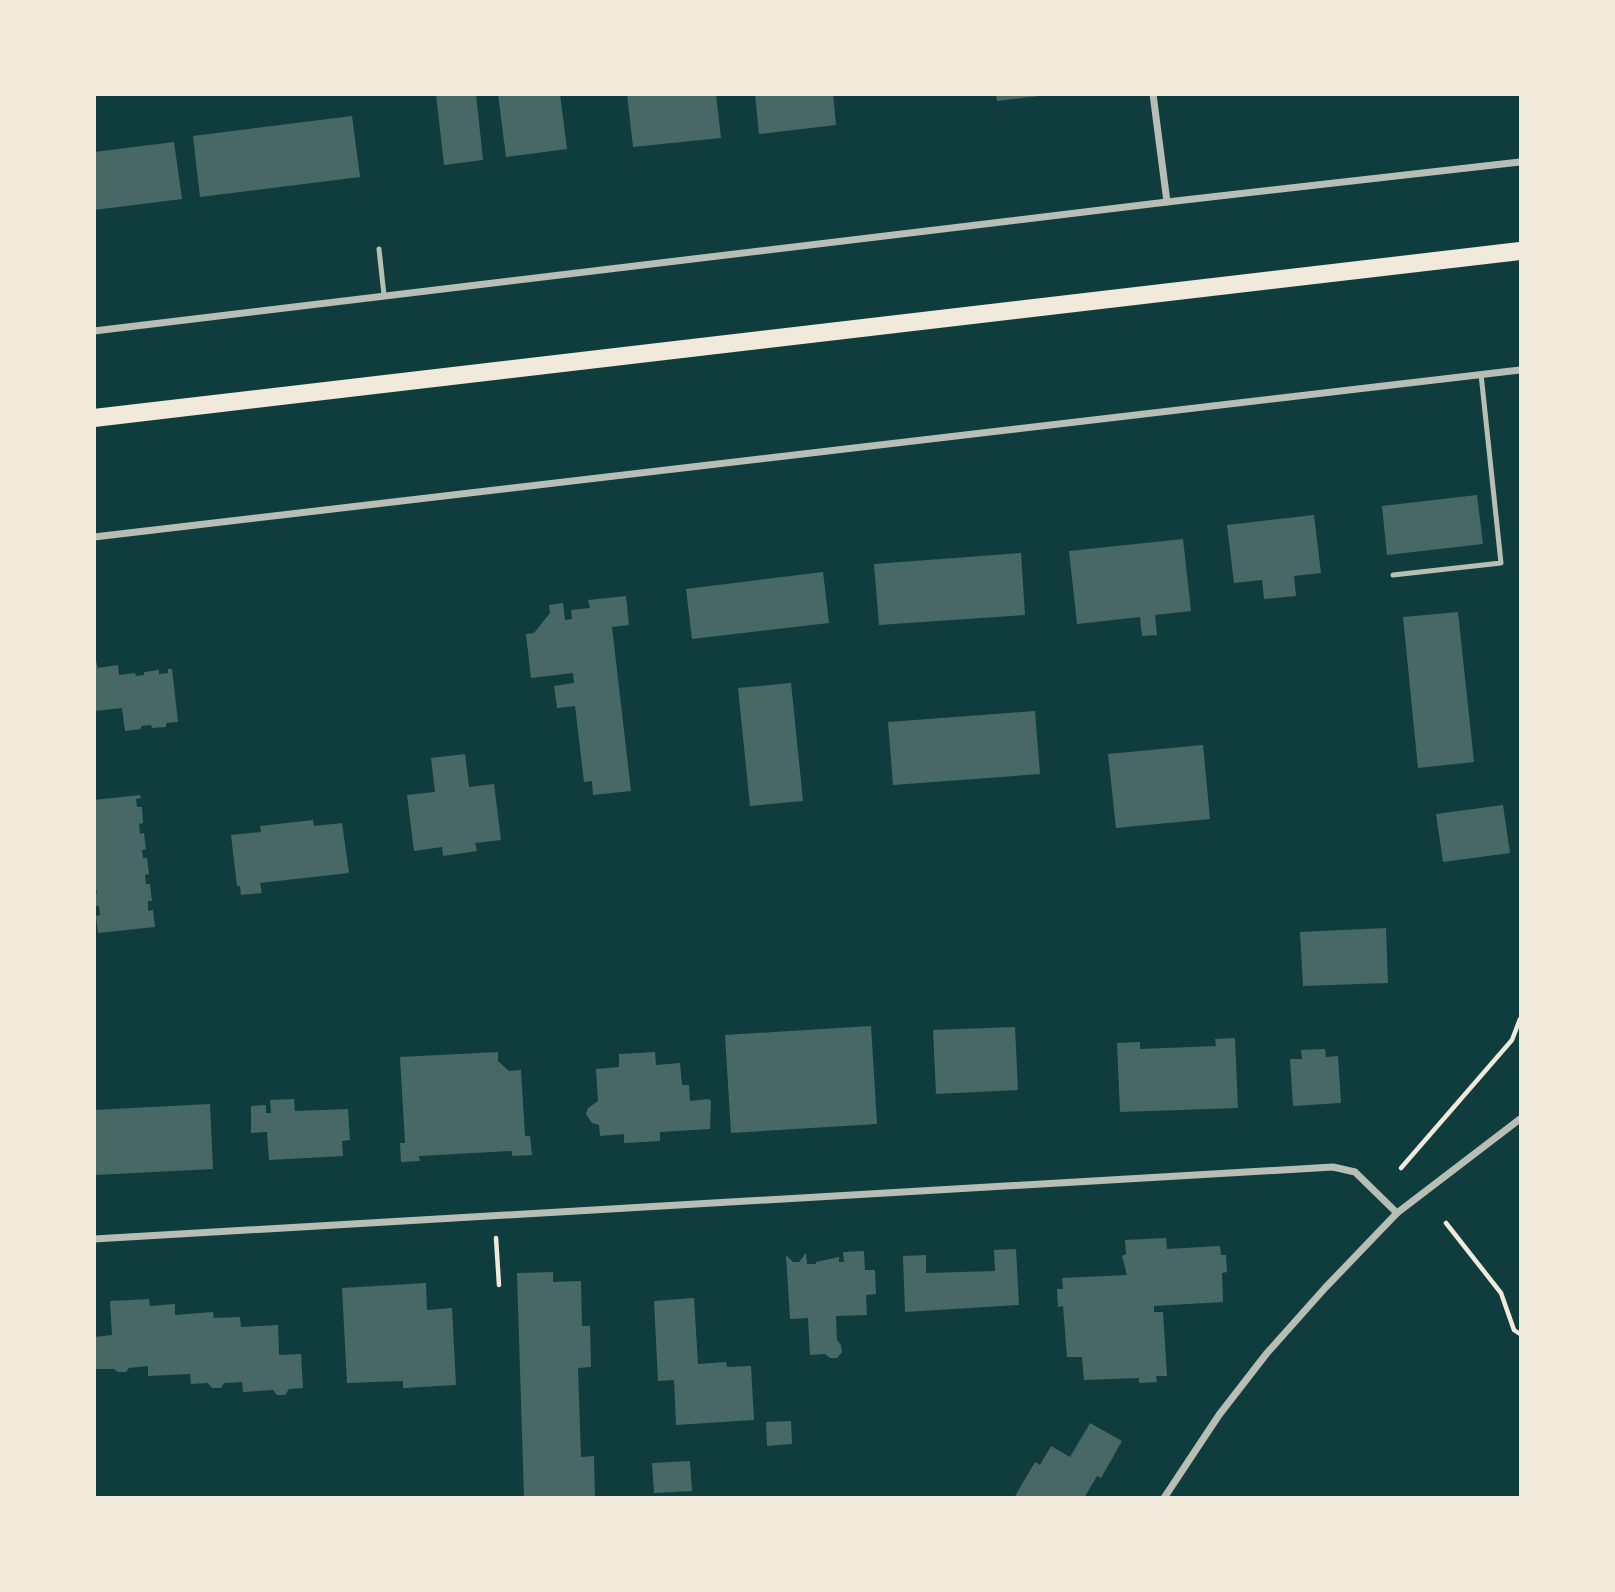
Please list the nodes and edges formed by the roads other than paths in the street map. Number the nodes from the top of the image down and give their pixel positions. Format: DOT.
graph roads {
  1 [pos="1153,94"];
  2 [pos="1521,162"];
  3 [pos="1167,202"];
  4 [pos="379,249"];
  5 [pos="1521,251"];
  6 [pos="384,295"];
  7 [pos="94,331"];
  8 [pos="1521,370"];
  9 [pos="1481,374"];
  10 [pos="94,418"];
  11 [pos="94,537"];
  12 [pos="1393,575"];
  13 [pos="1521,1119"];
  14 [pos="1396,1213"];
  15 [pos="94,1239"];
  16 [pos="1164,1497"];
  1 -- 3 [label="street"];
  2 -- 3 [label="street"];
  3 -- 6 [label="street"];
  4 -- 6 [label="lane"];
  5 -- 10 [label="main road"];
  6 -- 7 [label="street"];
  8 -- 9 [label="street"];
  9 -- 11 [label="street"];
  9 -- 12 [label="lane"];
  13 -- 14 [label="street"];
  14 -- 15 [label="street"];
  14 -- 16 [label="street"];
}
